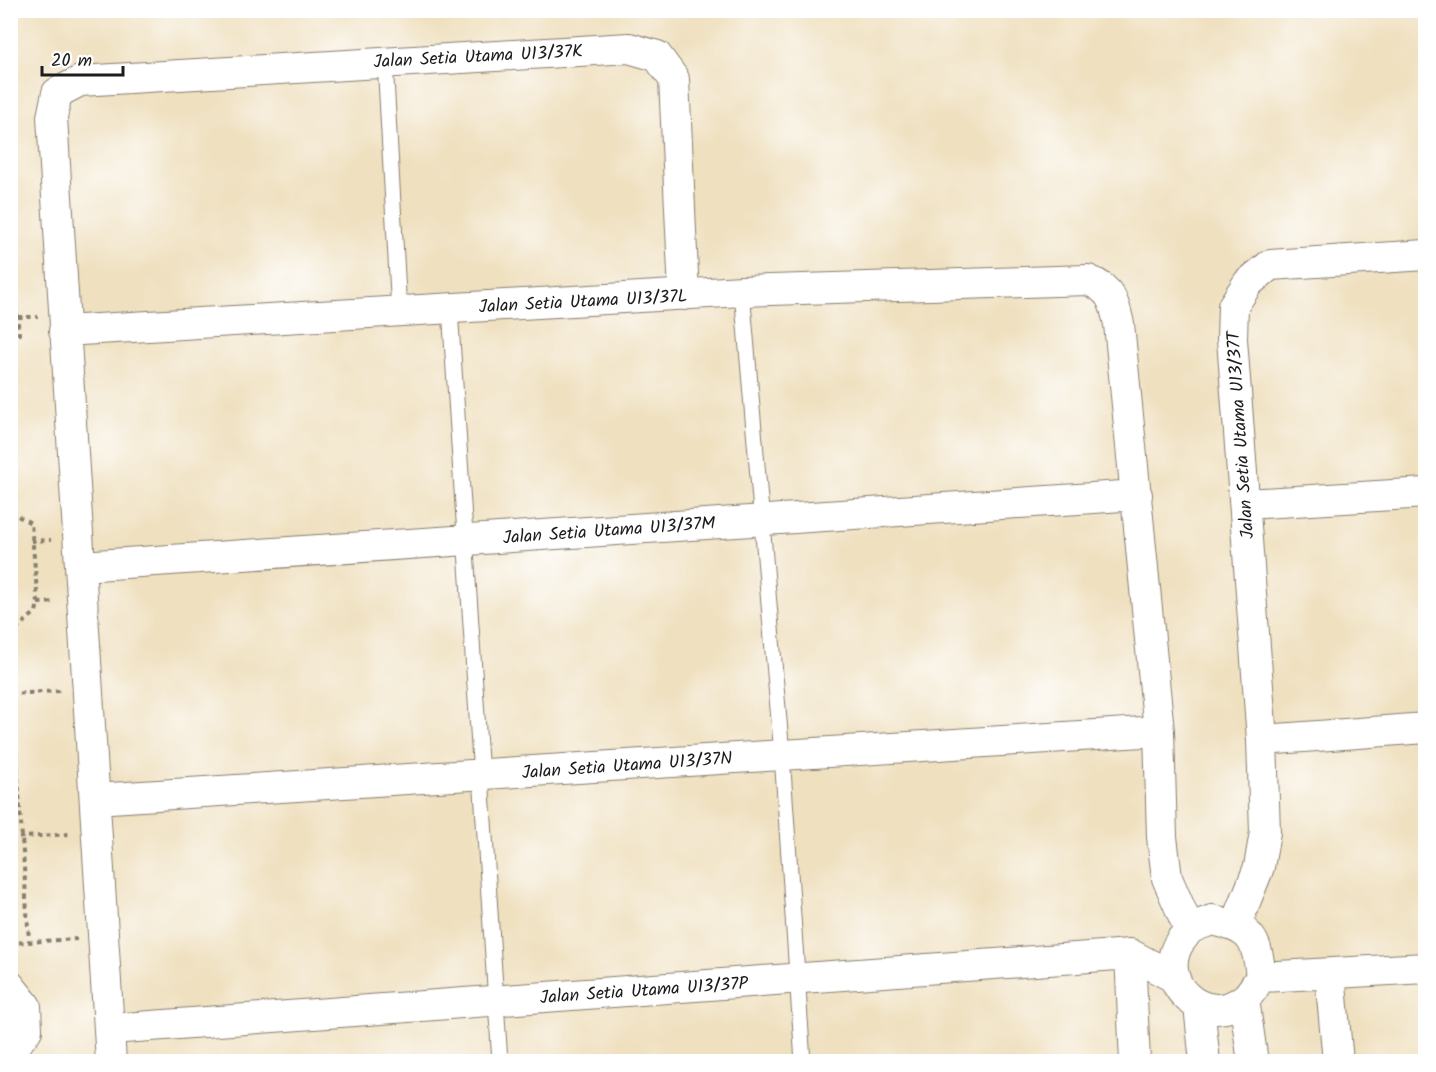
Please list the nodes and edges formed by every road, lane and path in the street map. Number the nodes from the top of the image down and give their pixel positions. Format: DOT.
graph roads {
  1 [pos="385,61"];
  2 [pos="10,194"];
  3 [pos="10,236"];
  4 [pos="1425,255"];
  5 [pos="10,270"];
  6 [pos="742,291"];
  7 [pos="684,295"];
  8 [pos="450,309"];
  9 [pos="399,312"];
  10 [pos="64,331"];
  11 [pos="10,344"];
  12 [pos="1425,494"];
  13 [pos="1137,495"];
  14 [pos="1245,504"];
  15 [pos="10,512"];
  16 [pos="760,520"];
  17 [pos="466,540"];
  18 [pos="81,566"];
  19 [pos="10,634"];
  20 [pos="10,661"];
  21 [pos="87,689"];
  22 [pos="12,694"];
  23 [pos="1425,728"];
  24 [pos="1159,731"];
  25 [pos="1262,740"];
  26 [pos="782,755"];
  27 [pos="482,774"];
  28 [pos="94,799"];
  29 [pos="96,832"];
  30 [pos="22,837"];
  31 [pos="10,838"];
  32 [pos="1236,925"];
  33 [pos="1189,929"];
  34 [pos="101,938"];
  35 [pos="29,941"];
  36 [pos="10,943"];
  37 [pos="1130,954"];
  38 [pos="1425,968"];
  39 [pos="1330,974"];
  40 [pos="1173,977"];
  41 [pos="797,979"];
  42 [pos="10,986"];
  43 [pos="1253,988"];
  44 [pos="496,1001"];
  45 [pos="1199,1006"];
  46 [pos="110,1029"];
  47 [pos="13,1055"];
  48 [pos="111,1062"];
  49 [pos="500,1062"];
  50 [pos="802,1062"];
  51 [pos="1135,1062"];
  52 [pos="1205,1062"];
  53 [pos="1253,1062"];
  54 [pos="1338,1062"];
  1 -- 7 [label="street, Jalan Setia Utama U13/37K"];
  1 -- 9 [label="lane"];
  1 -- 10 [label="street, Jalan Setia Utama U13/37K"];
  2 -- 3 [label="path"];
  4 -- 14 [label="street, Jalan Setia Utama U13/37T"];
  5 -- 11 [label="path"];
  6 -- 7 [label="street, Jalan Setia Utama U13/37L"];
  6 -- 13 [label="street, Jalan Setia Utama U13/37L"];
  6 -- 16 [label="lane"];
  7 -- 8 [label="street, Jalan Setia Utama U13/37L"];
  8 -- 9 [label="street, Jalan Setia Utama U13/37L"];
  8 -- 17 [label="lane"];
  9 -- 10 [label="street, Jalan Setia Utama U13/37L"];
  10 -- 18 [label="street"];
  12 -- 14 [label="street"];
  13 -- 16 [label="street, Jalan Setia Utama U13/37M"];
  13 -- 24 [label="street"];
  14 -- 25 [label="street, Jalan Setia Utama U13/37T"];
  15 -- 19 [label="path"];
  16 -- 17 [label="street, Jalan Setia Utama U13/37M"];
  16 -- 26 [label="lane"];
  17 -- 18 [label="street, Jalan Setia Utama U13/37M"];
  17 -- 27 [label="lane"];
  18 -- 21 [label="street"];
  20 -- 22 [label="path"];
  21 -- 22 [label="path"];
  21 -- 28 [label="street"];
  22 -- 30 [label="path"];
  23 -- 25 [label="street"];
  24 -- 26 [label="street, Jalan Setia Utama U13/37N"];
  24 -- 33 [label="street"];
  25 -- 32 [label="street, Jalan Setia Utama U13/37T"];
  26 -- 27 [label="street, Jalan Setia Utama U13/37N"];
  26 -- 41 [label="lane"];
  27 -- 28 [label="street, Jalan Setia Utama U13/37N"];
  27 -- 44 [label="lane"];
  28 -- 29 [label="street"];
  29 -- 30 [label="path"];
  29 -- 34 [label="street"];
  30 -- 31 [label="path"];
  30 -- 35 [label="path"];
  32 -- 33 [label="street"];
  32 -- 43 [label="street"];
  33 -- 40 [label="street"];
  34 -- 35 [label="path"];
  34 -- 46 [label="street"];
  35 -- 36 [label="path"];
  37 -- 40 [label="street"];
  37 -- 41 [label="street, Jalan Setia Utama U13/37P"];
  37 -- 51 [label="street"];
  38 -- 39 [label="street"];
  39 -- 43 [label="street"];
  39 -- 54 [label="street"];
  40 -- 45 [label="street"];
  41 -- 44 [label="street, Jalan Setia Utama U13/37P"];
  41 -- 50 [label="lane"];
  42 -- 47 [label="street"];
  43 -- 45 [label="street"];
  43 -- 53 [label="street"];
  44 -- 46 [label="street, Jalan Setia Utama U13/37P"];
  44 -- 49 [label="lane"];
  45 -- 52 [label="street"];
  46 -- 48 [label="street"];
}
